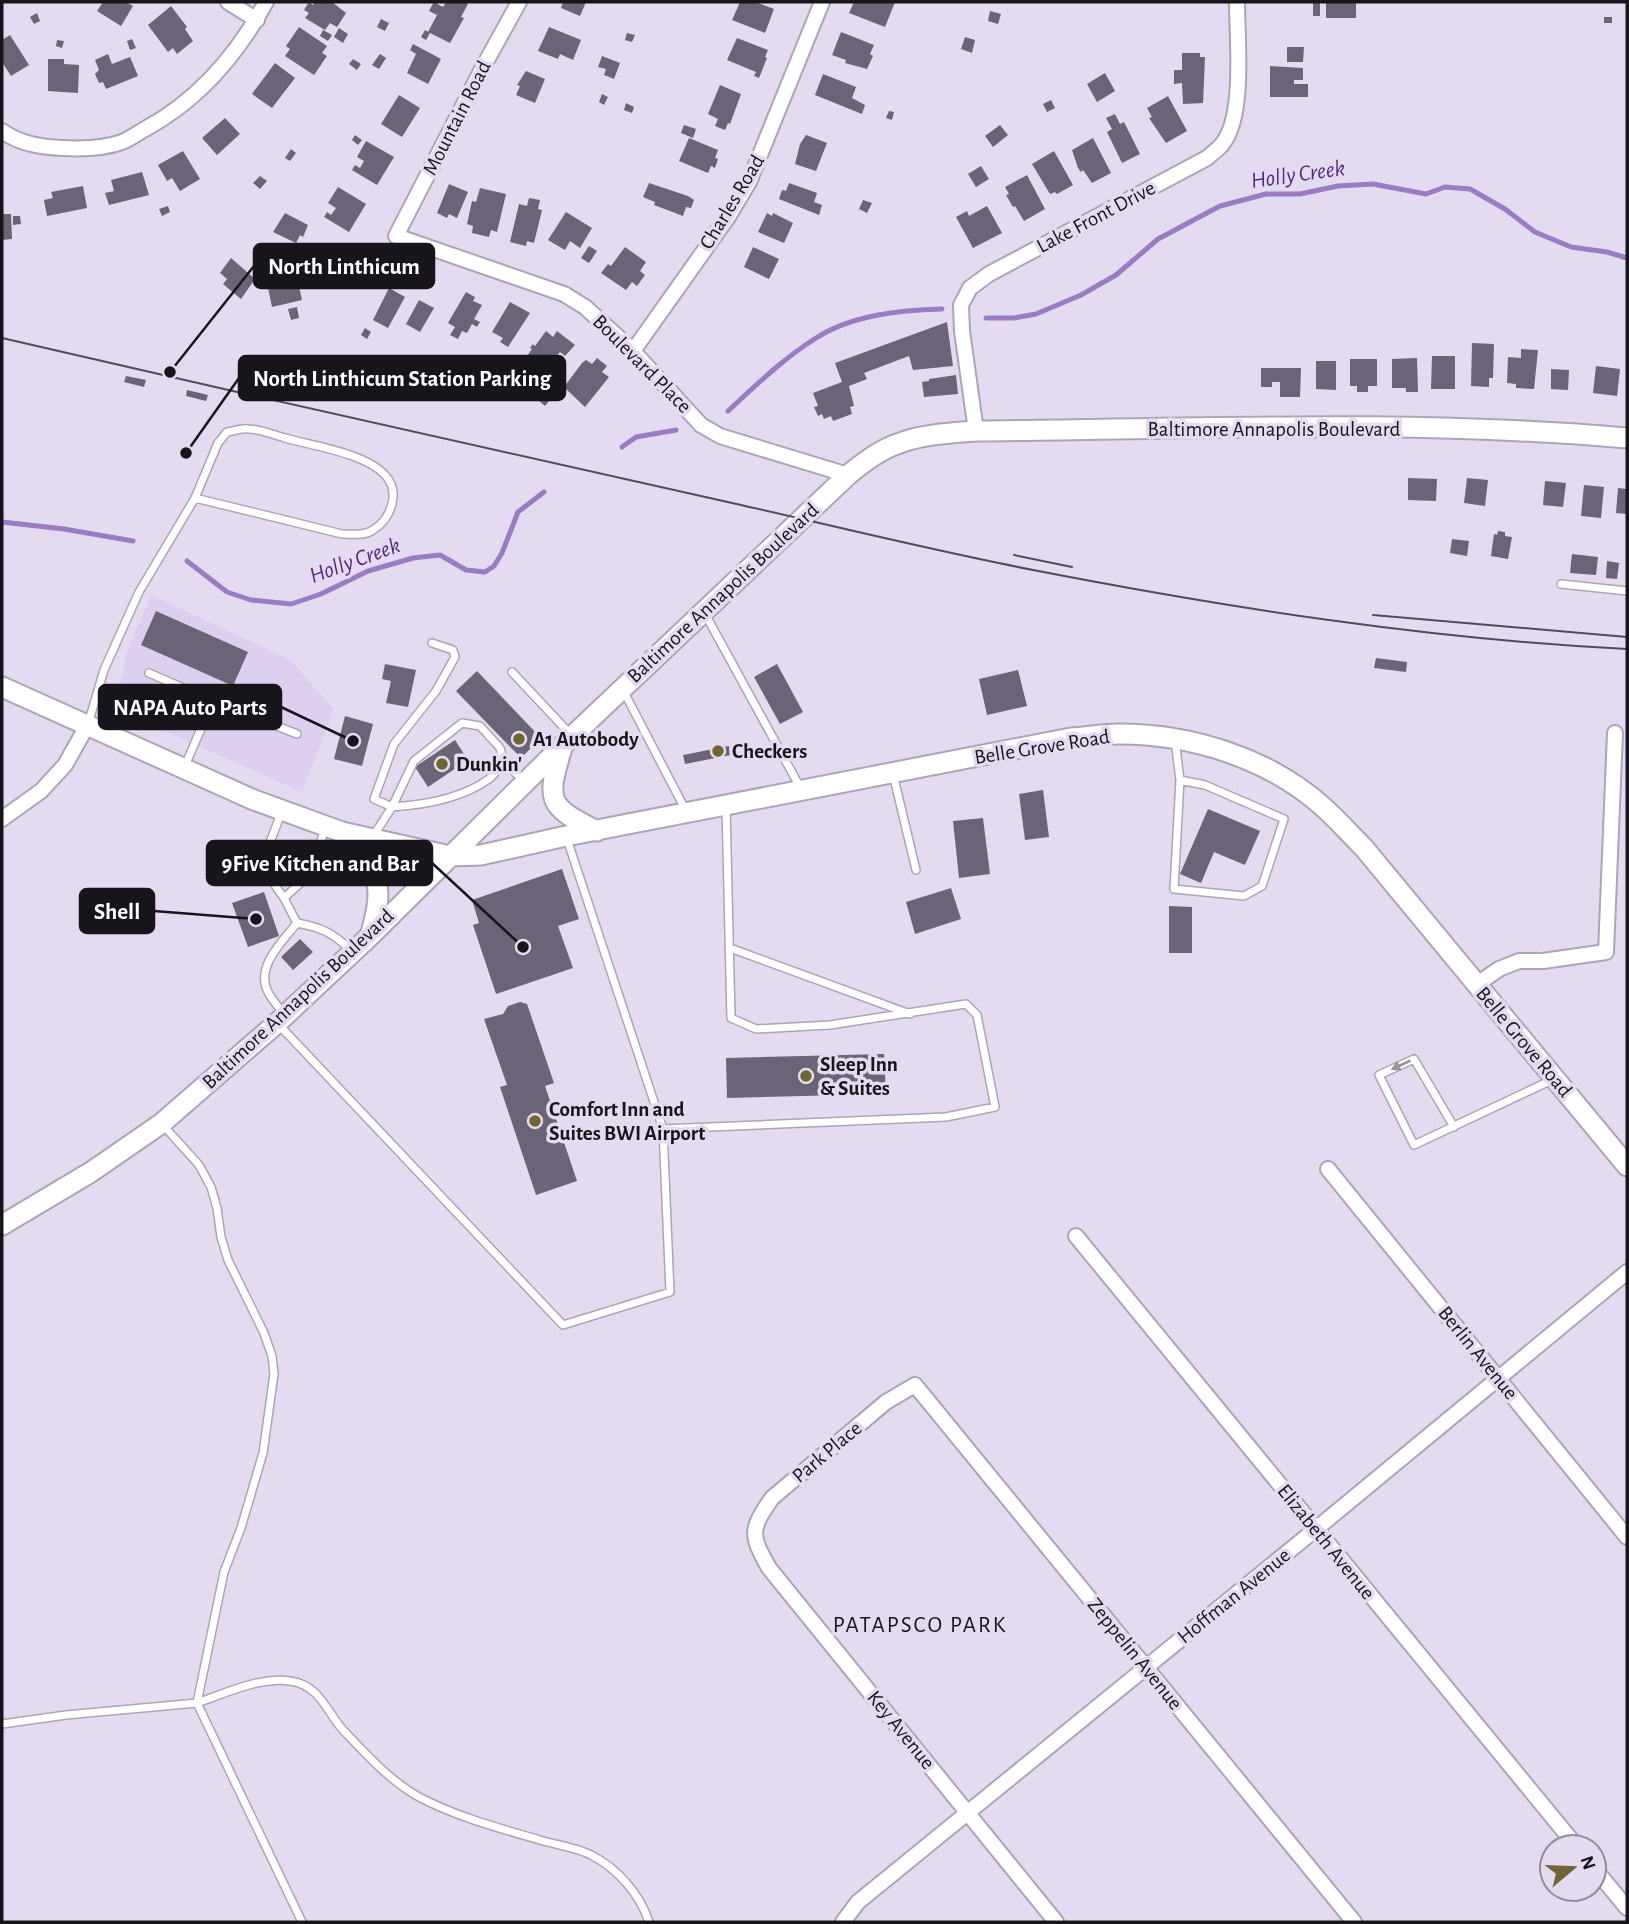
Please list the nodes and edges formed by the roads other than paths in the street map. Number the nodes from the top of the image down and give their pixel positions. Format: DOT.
graph roads {
  1 [pos="228,2"];
  2 [pos="267,2"];
  3 [pos="519,2"];
  4 [pos="822,2"];
  5 [pos="1237,2"];
  6 [pos="257,20"];
  7 [pos="2,131"];
  8 [pos="396,236"];
  9 [pos="633,351"];
  10 [pos="976,431"];
  11 [pos="1627,438"];
  12 [pos="848,475"];
  13 [pos="195,498"];
  14 [pos="1561,584"];
  15 [pos="1627,591"];
  16 [pos="704,612"];
  17 [pos="432,643"];
  18 [pos="512,672"];
  19 [pos="149,673"];
  20 [pos="2,687"];
  21 [pos="622,689"];
  22 [pos="213,701"];
  23 [pos="87,726"];
  24 [pos="1615,733"];
  25 [pos="297,734"];
  26 [pos="1175,739"];
  27 [pos="568,741"];
  28 [pos="504,762"];
  29 [pos="184,769"];
  30 [pos="892,773"];
  31 [pos="1180,780"];
  32 [pos="525,782"];
  33 [pos="802,791"];
  34 [pos="726,806"];
  35 [pos="392,807"];
  36 [pos="282,810"];
  37 [pos="687,813"];
  38 [pos="2,819"];
  39 [pos="334,829"];
  40 [pos="597,831"];
  41 [pos="566,836"];
  42 [pos="372,838"];
  43 [pos="450,856"];
  44 [pos="916,870"];
  45 [pos="284,898"];
  46 [pos="297,923"];
  47 [pos="370,936"];
  48 [pos="730,948"];
  49 [pos="352,953"];
  50 [pos="1476,985"];
  51 [pos="912,1014"];
  52 [pos="281,1020"];
  53 [pos="1554,1079"];
  54 [pos="162,1123"];
  55 [pos="1454,1126"];
  56 [pos="663,1129"];
  57 [pos="1627,1166"];
  58 [pos="1328,1170"];
  59 [pos="2,1225"];
  60 [pos="1076,1236"];
  61 [pos="1627,1272"];
  62 [pos="1498,1379"];
  63 [pos="915,1385"];
  64 [pos="1316,1529"];
  65 [pos="753,1533"];
  66 [pos="1627,1537"];
  67 [pos="1146,1668"];
  68 [pos="197,1703"];
  69 [pos="2,1724"];
  70 [pos="968,1813"];
  71 [pos="1566,1833"];
  72 [pos="1608,1885"];
  73 [pos="1627,1908"];
  74 [pos="302,1922"];
  75 [pos="649,1922"];
  76 [pos="843,1922"];
  77 [pos="1056,1922"];
  78 [pos="1354,1922"];
  1 -- 6 [label="street"];
  2 -- 6 [label="street"];
  3 -- 8 [label="street, Mountain Road"];
  4 -- 9 [label="street, Charles Road"];
  5 -- 10 [label="street, Lake Front Drive"];
  6 -- 7 [label="street"];
  8 -- 9 [label="street, Boulevard Place"];
  9 -- 12 [label="street, Boulevard Place"];
  10 -- 11 [label="main road, Baltimore Annapolis Boulevard"];
  10 -- 12 [label="main road, Baltimore Annapolis Boulevard"];
  12 -- 16 [label="main road, Baltimore Annapolis Boulevard"];
  13 -- 13 [label="lane"];
  13 -- 23 [label="lane"];
  14 -- 15 [label="lane"];
  16 -- 21 [label="main road, Baltimore Annapolis Boulevard"];
  16 -- 33 [label="lane"];
  17 -- 35 [label="lane"];
  18 -- 27 [label="lane"];
  19 -- 22 [label="lane"];
  20 -- 23 [label="main road, Belle Grove Road"];
  21 -- 27 [label="main road, Baltimore Annapolis Boulevard"];
  21 -- 37 [label="lane"];
  22 -- 25 [label="lane"];
  22 -- 29 [label="lane"];
  23 -- 29 [label="main road, Belle Grove Road"];
  23 -- 38 [label="street"];
  24 -- 50 [label="street"];
  26 -- 30 [label="main road, Belle Grove Road"];
  26 -- 31 [label="lane"];
  26 -- 50 [label="main road, Belle Grove Road"];
  27 -- 32 [label="main road, Baltimore Annapolis Boulevard"];
  27 -- 40 [label="main road"];
  28 -- 32 [label="lane"];
  28 -- 35 [label="lane"];
  28 -- 35 [label="lane"];
  29 -- 36 [label="main road, Belle Grove Road"];
  30 -- 33 [label="main road, Belle Grove Road"];
  30 -- 44 [label="lane"];
  31 -- 31 [label="lane"];
  32 -- 43 [label="main road, Baltimore Annapolis Boulevard"];
  33 -- 34 [label="main road, Belle Grove Road"];
  34 -- 37 [label="main road, Belle Grove Road"];
  34 -- 48 [label="lane"];
  35 -- 42 [label="lane"];
  36 -- 39 [label="main road, Belle Grove Road"];
  36 -- 45 [label="lane"];
  37 -- 40 [label="main road, Belle Grove Road"];
  39 -- 42 [label="main road, Belle Grove Road"];
  39 -- 45 [label="lane"];
  39 -- 47 [label="main road"];
  40 -- 41 [label="main road, Belle Grove Road"];
  41 -- 43 [label="main road, Belle Grove Road"];
  41 -- 56 [label="lane"];
  42 -- 43 [label="main road, Belle Grove Road"];
  43 -- 47 [label="main road, Baltimore Annapolis Boulevard"];
  45 -- 46 [label="lane"];
  46 -- 49 [label="lane"];
  46 -- 52 [label="lane"];
  47 -- 49 [label="main road, Baltimore Annapolis Boulevard"];
  48 -- 51 [label="lane"];
  48 -- 51 [label="lane"];
  49 -- 52 [label="main road, Baltimore Annapolis Boulevard"];
  50 -- 53 [label="main road, Belle Grove Road"];
  51 -- 56 [label="lane"];
  52 -- 54 [label="main road, Baltimore Annapolis Boulevard"];
  52 -- 56 [label="lane"];
  53 -- 55 [label="lane"];
  53 -- 57 [label="main road, Belle Grove Road"];
  54 -- 59 [label="main road, Baltimore Annapolis Boulevard"];
  54 -- 68 [label="lane"];
  55 -- 55 [label="lane, one-way"];
  58 -- 62 [label="street, Berlin Avenue"];
  60 -- 64 [label="street, Elizabeth Avenue"];
  61 -- 62 [label="street, Hoffman Avenue"];
  62 -- 64 [label="street, Hoffman Avenue"];
  62 -- 66 [label="street, Berlin Avenue"];
  63 -- 65 [label="street, Park Place"];
  63 -- 67 [label="street, Zeppelin Avenue"];
  64 -- 67 [label="street, Hoffman Avenue"];
  64 -- 71 [label="street, Elizabeth Avenue"];
  65 -- 70 [label="street, Key Avenue"];
  67 -- 70 [label="street, Hoffman Avenue"];
  67 -- 78 [label="street, Zeppelin Avenue"];
  68 -- 69 [label="lane"];
  68 -- 74 [label="lane"];
  68 -- 75 [label="lane"];
  70 -- 76 [label="street, Hoffman Avenue"];
  70 -- 77 [label="street, Key Avenue"];
  72 -- 73 [label="street"];
}
